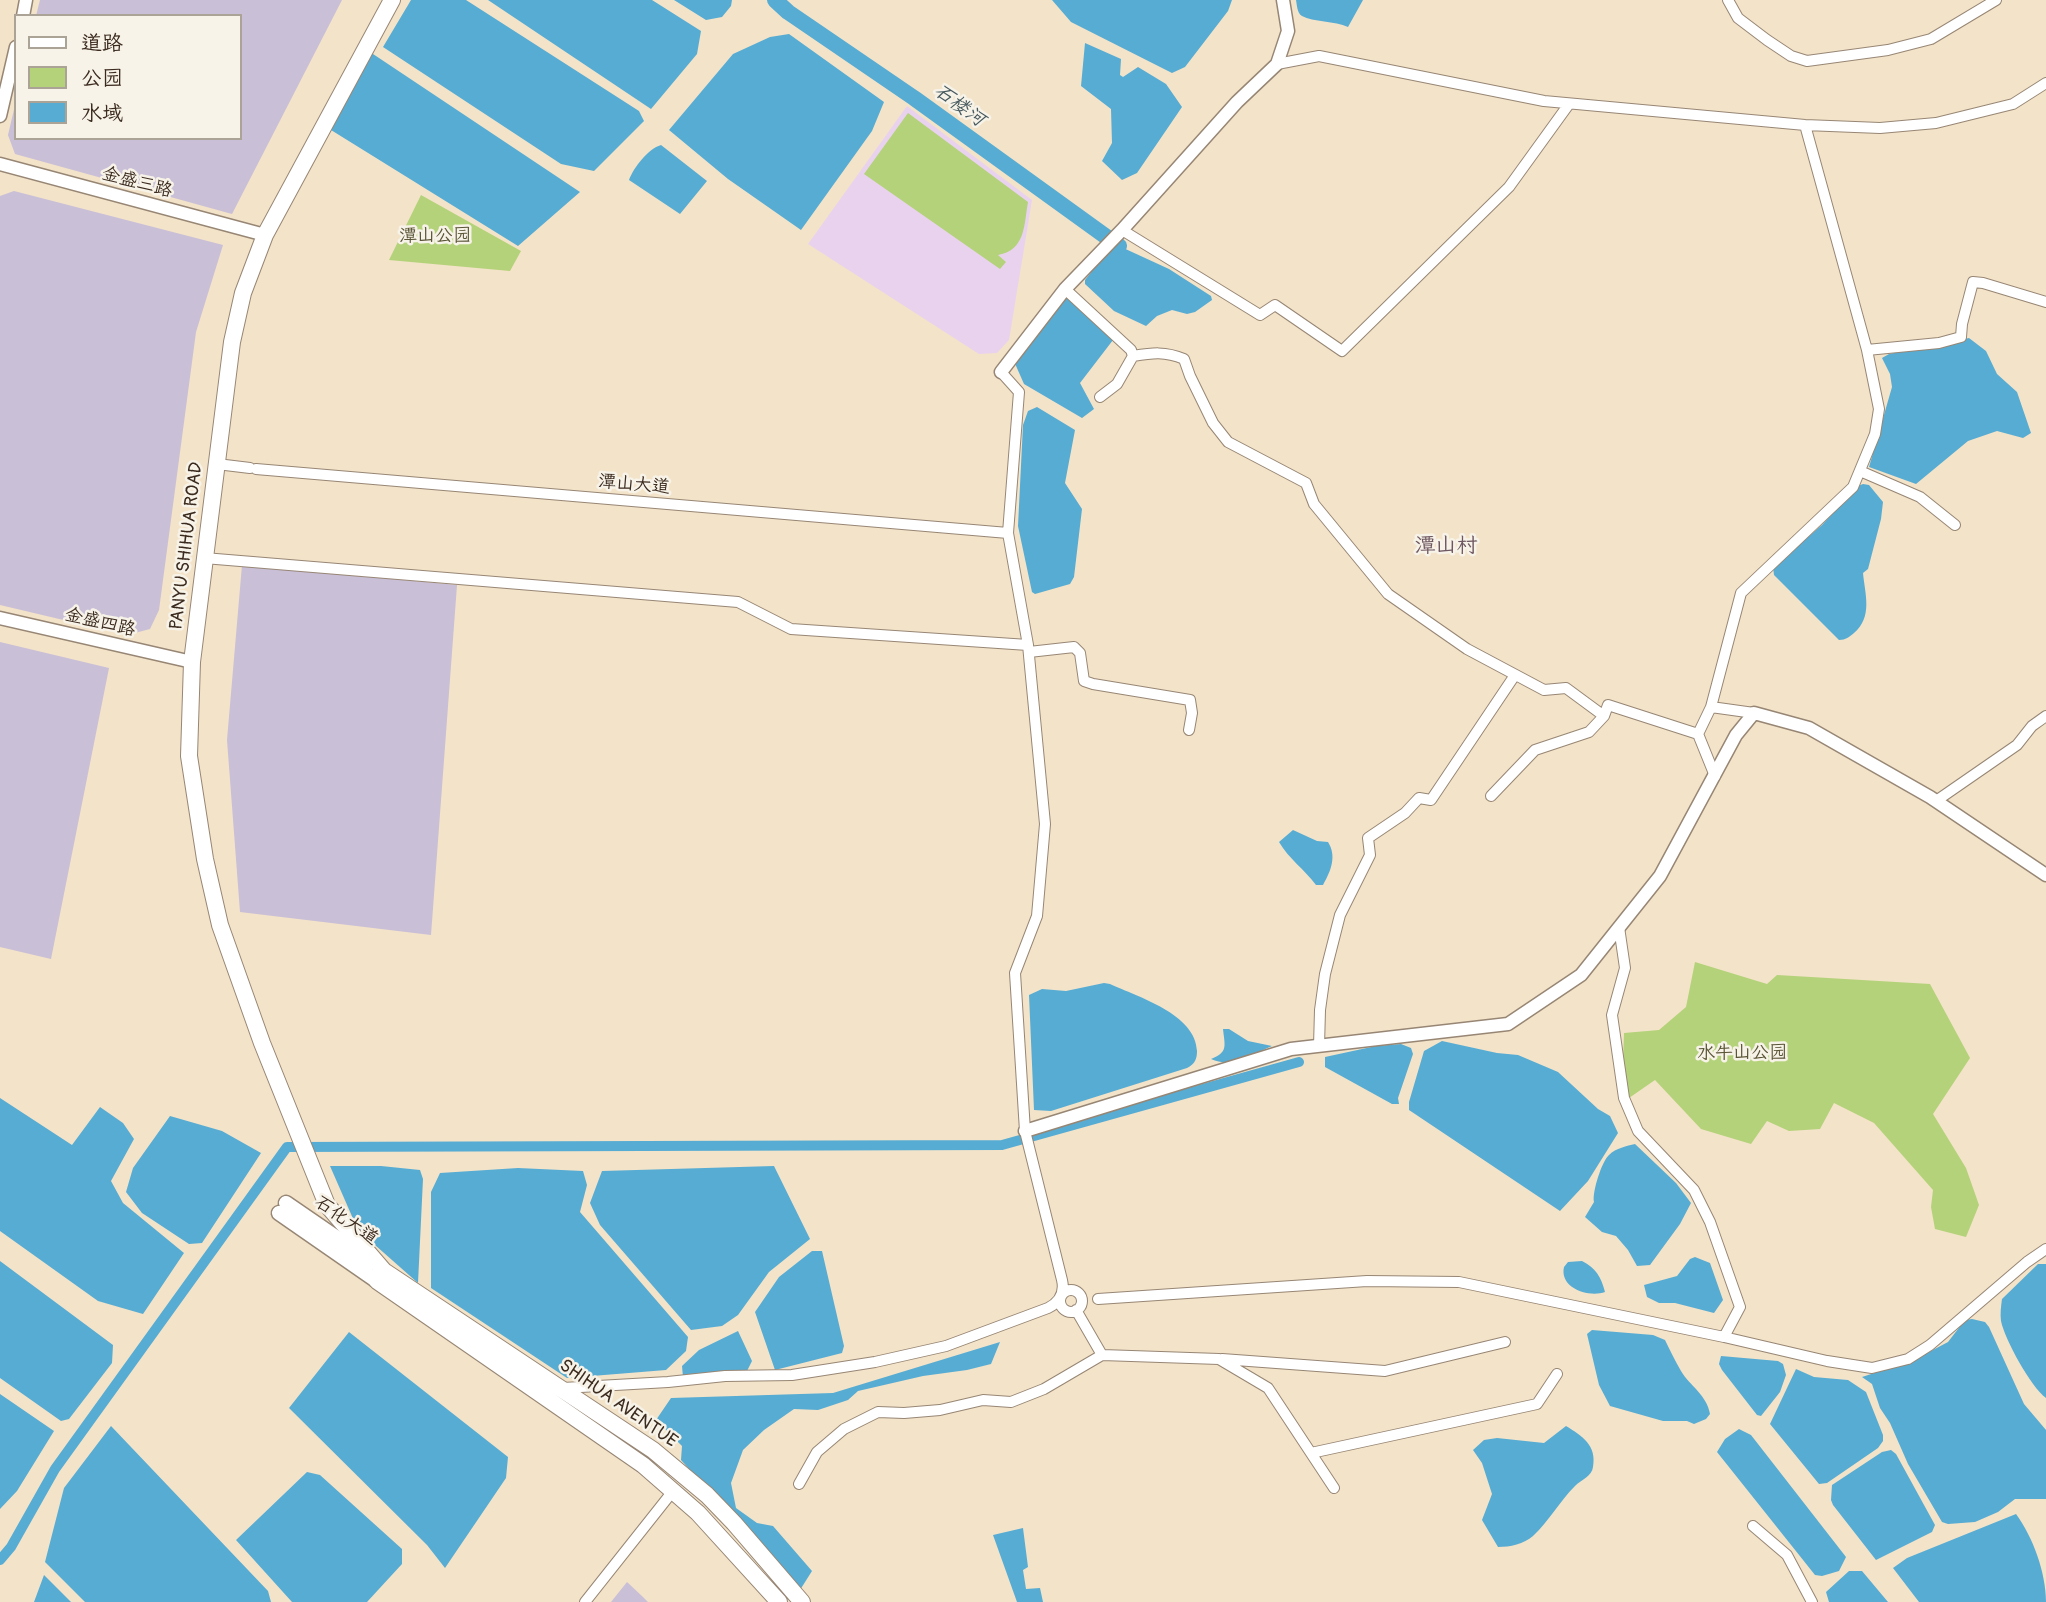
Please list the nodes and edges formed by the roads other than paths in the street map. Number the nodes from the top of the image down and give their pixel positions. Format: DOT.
graph roads {
  1 [pos="392,0"];
  2 [pos="1283,0"];
  3 [pos="1728,0"];
  4 [pos="1996,0"];
  5 [pos="14,56"];
  6 [pos="1277,64"];
  7 [pos="2046,83"];
  8 [pos="1569,103"];
  9 [pos="0,116"];
  10 [pos="1805,125"];
  11 [pos="0,164"];
  12 [pos="1120,233"];
  13 [pos="265,235"];
  14 [pos="1065,289"];
  15 [pos="2046,302"];
  16 [pos="1867,350"];
  17 [pos="1133,356"];
  18 [pos="1002,372"];
  19 [pos="1100,397"];
  20 [pos="217,464"];
  21 [pos="1860,471"];
  22 [pos="1955,524"];
  23 [pos="1009,533"];
  24 [pos="204,558"];
  25 [pos="0,618"];
  26 [pos="1029,648"];
  27 [pos="192,662"];
  28 [pos="1515,675"];
  29 [pos="1711,706"];
  30 [pos="1754,713"];
  31 [pos="1604,716"];
  32 [pos="2046,716"];
  33 [pos="1189,730"];
  34 [pos="1698,734"];
  35 [pos="1715,776"];
  36 [pos="1490,796"];
  37 [pos="1936,802"];
  38 [pos="2046,875"];
  39 [pos="1619,927"];
  40 [pos="1319,1046"];
  41 [pos="1025,1131"];
  42 [pos="282,1208"];
  43 [pos="2046,1250"];
  44 [pos="381,1276"];
  45 [pos="1062,1280"];
  46 [pos="1077,1292"];
  47 [pos="1062,1295"];
  48 [pos="1098,1299"];
  49 [pos="1048,1308"];
  50 [pos="1074,1309"];
  51 [pos="1724,1337"];
  52 [pos="1505,1342"];
  53 [pos="1102,1355"];
  54 [pos="1219,1359"];
  55 [pos="1557,1374"];
  56 [pos="562,1388"];
  57 [pos="1311,1453"];
  58 [pos="799,1484"];
  59 [pos="1334,1488"];
  60 [pos="673,1491"];
  61 [pos="1753,1526"];
  62 [pos="585,1602"];
  63 [pos="779,1602"];
  64 [pos="802,1602"];
  65 [pos="1812,1602"];
  1 -- 13 [label="main road, PANYU SHIHUA ROAD"];
  2 -- 6 [label="street"];
  3 -- 4 [label="street"];
  5 -- 9 [label="street"];
  6 -- 8 [label="street"];
  6 -- 12 [label="street"];
  7 -- 10 [label="street"];
  8 -- 10 [label="street"];
  8 -- 12 [label="street"];
  10 -- 16 [label="street"];
  11 -- 13 [label="street, 金盛三路"];
  12 -- 14 [label="street"];
  13 -- 20 [label="main road, PANYU SHIHUA ROAD"];
  14 -- 17 [label="street"];
  14 -- 18 [label="street"];
  15 -- 16 [label="street"];
  16 -- 21 [label="street"];
  17 -- 19 [label="street"];
  17 -- 28 [label="street"];
  18 -- 23 [label="street"];
  20 -- 23 [label="street, 潭山大道"];
  20 -- 24 [label="main road, PANYU SHIHUA ROAD"];
  21 -- 22 [label="street"];
  21 -- 29 [label="street"];
  23 -- 26 [label="street"];
  24 -- 26 [label="street"];
  24 -- 27 [label="main road, PANYU SHIHUA ROAD"];
  25 -- 27 [label="street, 金盛四路"];
  26 -- 33 [label="street"];
  26 -- 41 [label="street"];
  27 -- 44 [label="main road, PANYU SHIHUA ROAD"];
  28 -- 31 [label="street"];
  28 -- 40 [label="street"];
  29 -- 30 [label="street"];
  29 -- 34 [label="street"];
  30 -- 35 [label="street"];
  30 -- 37 [label="street"];
  31 -- 34 [label="street"];
  31 -- 36 [label="street"];
  32 -- 37 [label="street"];
  34 -- 35 [label="street"];
  35 -- 39 [label="street"];
  37 -- 38 [label="street"];
  39 -- 40 [label="street"];
  39 -- 51 [label="street"];
  40 -- 41 [label="street"];
  41 -- 45 [label="street"];
  42 -- 44 [label="main road, 石化大道"];
  43 -- 51 [label="street"];
  44 -- 56 [label="main road, SHIHUA AVENTUE"];
  44 -- 60 [label="main road, SHIHUA AVENTUE"];
  45 -- 46 [label="street"];
  45 -- 47 [label="street"];
  46 -- 47 [label="street"];
  46 -- 48 [label="street"];
  46 -- 50 [label="street"];
  47 -- 49 [label="street"];
  47 -- 50 [label="street"];
  48 -- 50 [label="street"];
  48 -- 51 [label="street"];
  49 -- 50 [label="street"];
  49 -- 56 [label="street"];
  50 -- 53 [label="street"];
  52 -- 54 [label="street"];
  53 -- 54 [label="street"];
  53 -- 58 [label="street"];
  54 -- 57 [label="street"];
  55 -- 57 [label="street"];
  56 -- 64 [label="main road, SHIHUA AVENTUE"];
  57 -- 59 [label="street"];
  60 -- 62 [label="street"];
  60 -- 63 [label="main road, SHIHUA AVENTUE"];
  61 -- 65 [label="street"];
}
